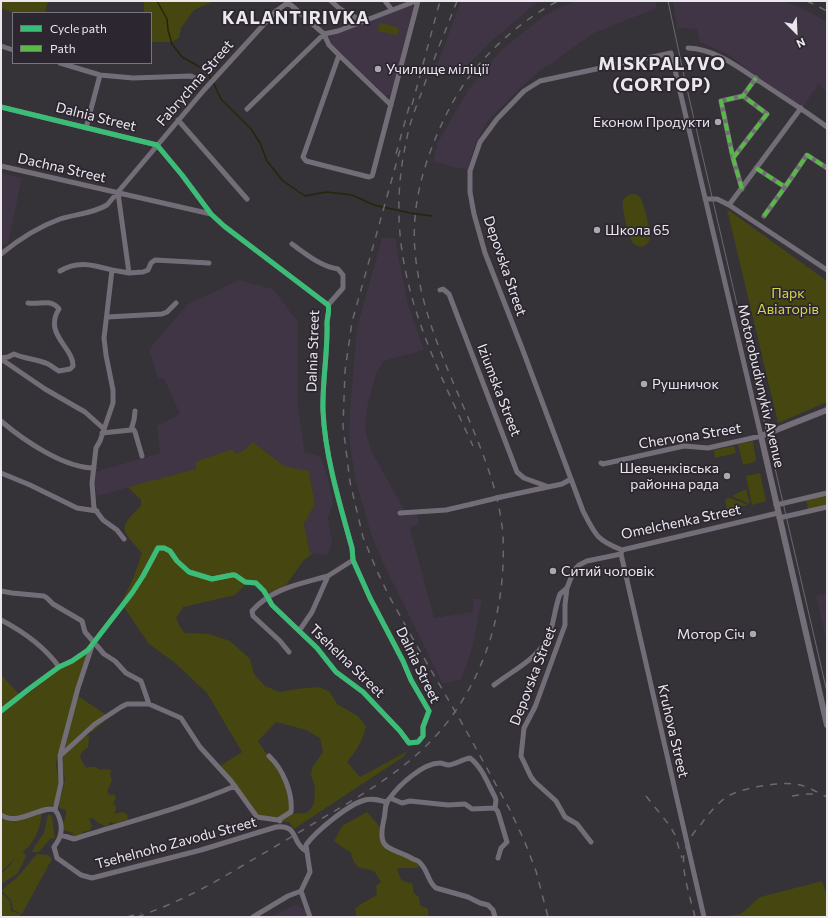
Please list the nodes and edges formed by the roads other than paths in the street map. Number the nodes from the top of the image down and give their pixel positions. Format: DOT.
graph roads {
  1 [pos="331,1"];
  2 [pos="385,1"];
  3 [pos="417,1"];
  4 [pos="287,3"];
  5 [pos="392,10"];
  6 [pos="362,21"];
  7 [pos="324,34"];
  8 [pos="1,46"];
  9 [pos="688,48"];
  10 [pos="12,50"];
  11 [pos="671,53"];
  12 [pos="339,56"];
  13 [pos="63,64"];
  14 [pos="100,75"];
  15 [pos="196,78"];
  16 [pos="756,78"];
  17 [pos="743,96"];
  18 [pos="391,105"];
  19 [pos="1,107"];
  20 [pos="801,108"];
  21 [pos="247,109"];
  22 [pos="178,120"];
  23 [pos="827,127"];
  24 [pos="86,128"];
  25 [pos="156,145"];
  26 [pos="733,158"];
  27 [pos="1,166"];
  28 [pos="756,168"];
  29 [pos="827,168"];
  30 [pos="785,187"];
  31 [pos="742,189"];
  32 [pos="118,193"];
  33 [pos="247,199"];
  34 [pos="705,199"];
  35 [pos="729,205"];
  36 [pos="211,214"];
  37 [pos="764,216"];
  38 [pos="292,244"];
  39 [pos="1,254"];
  40 [pos="209,263"];
  41 [pos="112,270"];
  42 [pos="827,270"];
  43 [pos="60,271"];
  44 [pos="129,273"];
  45 [pos="440,290"];
  46 [pos="28,303"];
  47 [pos="176,303"];
  48 [pos="328,305"];
  49 [pos="107,317"];
  50 [pos="1,358"];
  51 [pos="827,410"];
  52 [pos="135,411"];
  53 [pos="1,421"];
  54 [pos="131,430"];
  55 [pos="103,431"];
  56 [pos="761,436"];
  57 [pos="142,456"];
  58 [pos="601,463"];
  59 [pos="94,468"];
  60 [pos="1,473"];
  61 [pos="571,479"];
  62 [pos="549,486"];
  63 [pos="827,493"];
  64 [pos="776,505"];
  65 [pos="827,507"];
  66 [pos="97,511"];
  67 [pos="400,513"];
  68 [pos="778,516"];
  69 [pos="594,533"];
  70 [pos="124,539"];
  71 [pos="621,552"];
  72 [pos="353,560"];
  73 [pos="328,576"];
  74 [pos="567,588"];
  75 [pos="1,590"];
  76 [pos="268,596"];
  77 [pos="1,620"];
  78 [pos="299,631"];
  79 [pos="93,641"];
  80 [pos="289,652"];
  81 [pos="59,667"];
  82 [pos="494,685"];
  83 [pos="149,704"];
  84 [pos="1,711"];
  85 [pos="827,725"];
  86 [pos="415,743"];
  87 [pos="60,756"];
  88 [pos="269,756"];
  89 [pos="235,786"];
  90 [pos="388,800"];
  91 [pos="495,808"];
  92 [pos="56,810"];
  93 [pos="1,815"];
  94 [pos="278,820"];
  95 [pos="285,826"];
  96 [pos="61,835"];
  97 [pos="591,842"];
  98 [pos="306,851"];
  99 [pos="498,858"];
  100 [pos="301,891"];
  101 [pos="253,917"];
  102 [pos="310,917"];
  103 [pos="495,917"];
  104 [pos="704,917"];
  1 -- 6 [label="street"];
  2 -- 5 [label="street"];
  3 -- 5 [label="street"];
  3 -- 18 [label="street"];
  4 -- 7 [label="street"];
  4 -- 22 [label="street, Fabrychna Street"];
  5 -- 6 [label="street"];
  6 -- 7 [label="street"];
  7 -- 12 [label="street"];
  7 -- 21 [label="street"];
  8 -- 10 [label="street"];
  9 -- 16 [label="street"];
  11 -- 34 [label="street, Motorobudivnykiv Avenue"];
  11 -- 61 [label="street, Depovska Street"];
  12 -- 18 [label="street"];
  12 -- 18 [label="street"];
  13 -- 14 [label="street"];
  14 -- 15 [label="street"];
  14 -- 24 [label="street"];
  16 -- 17 [label="street"];
  16 -- 20 [label="street"];
  17 -- 26 [label="street"];
  17 -- 26 [label="street"];
  19 -- 24 [label="street, Dalnia Street"];
  20 -- 23 [label="street"];
  20 -- 28 [label="street"];
  22 -- 25 [label="street, Fabrychna Street"];
  22 -- 33 [label="street"];
  24 -- 25 [label="street, Dalnia Street"];
  25 -- 32 [label="street, Fabrychna Street"];
  25 -- 36 [label="street, Dalnia Street"];
  26 -- 31 [label="street"];
  27 -- 32 [label="street, Dachna Street"];
  28 -- 30 [label="street"];
  28 -- 31 [label="street"];
  29 -- 30 [label="street"];
  30 -- 37 [label="street"];
  31 -- 35 [label="street"];
  32 -- 36 [label="street, Dachna Street"];
  32 -- 39 [label="street, Fabrychna Street"];
  32 -- 44 [label="street, Dachna Street"];
  34 -- 35 [label="street"];
  34 -- 56 [label="street, Motorobudivnykiv Avenue"];
  35 -- 42 [label="street"];
  36 -- 48 [label="street, Dalnia Street"];
  38 -- 48 [label="street"];
  40 -- 44 [label="street"];
  41 -- 43 [label="street"];
  41 -- 44 [label="street"];
  41 -- 49 [label="street"];
  45 -- 62 [label="street, Iziumska Street"];
  46 -- 50 [label="street"];
  47 -- 49 [label="street"];
  48 -- 72 [label="street, Dalnia Street"];
  49 -- 55 [label="street"];
  50 -- 55 [label="street"];
  51 -- 56 [label="main road, Chervona Street"];
  52 -- 54 [label="street"];
  53 -- 59 [label="street"];
  54 -- 55 [label="street"];
  54 -- 57 [label="street"];
  55 -- 59 [label="street"];
  56 -- 58 [label="street, Chervona Street"];
  56 -- 64 [label="main road, Motorobudivnykiv Avenue"];
  59 -- 66 [label="street"];
  60 -- 66 [label="street"];
  61 -- 62 [label="street"];
  61 -- 69 [label="street, Depovska Street"];
  62 -- 67 [label="street, bridge"];
  63 -- 64 [label="street"];
  64 -- 68 [label="main road, Motorobudivnykiv Avenue"];
  65 -- 68 [label="street, Omelchenka Street"];
  66 -- 70 [label="street"];
  68 -- 71 [label="street, Omelchenka Street"];
  68 -- 85 [label="main road, Motorobudivnykiv Avenue"];
  69 -- 71 [label="street, Omelchenka Street"];
  71 -- 74 [label="street, Depovska Street"];
  71 -- 104 [label="street, Kruhova Street"];
  72 -- 73 [label="street"];
  72 -- 86 [label="street, Dalnia Street"];
  73 -- 76 [label="street"];
  73 -- 78 [label="street"];
  74 -- 82 [label="street, Depovska Street"];
  74 -- 97 [label="street, Depovska Street"];
  75 -- 79 [label="street"];
  76 -- 78 [label="street, Tsehelna Street"];
  76 -- 79 [label="street, Tsehelna Street"];
  76 -- 80 [label="street"];
  77 -- 81 [label="street"];
  78 -- 86 [label="street, Tsehelna Street"];
  79 -- 81 [label="street"];
  79 -- 83 [label="street"];
  79 -- 87 [label="street"];
  81 -- 84 [label="street"];
  83 -- 87 [label="street"];
  83 -- 89 [label="street"];
  87 -- 92 [label="street"];
  88 -- 94 [label="street"];
  89 -- 94 [label="street"];
  89 -- 96 [label="street"];
  90 -- 91 [label="street"];
  90 -- 91 [label="street"];
  90 -- 98 [label="street"];
  90 -- 103 [label="street"];
  91 -- 99 [label="street"];
  92 -- 93 [label="street"];
  92 -- 96 [label="street, Tsehelnoho Zavodu Street"];
  94 -- 95 [label="street"];
  95 -- 96 [label="street, Tsehelnoho Zavodu Street"];
  95 -- 98 [label="street"];
  98 -- 100 [label="street"];
  100 -- 101 [label="street"];
  100 -- 102 [label="street"];
}
